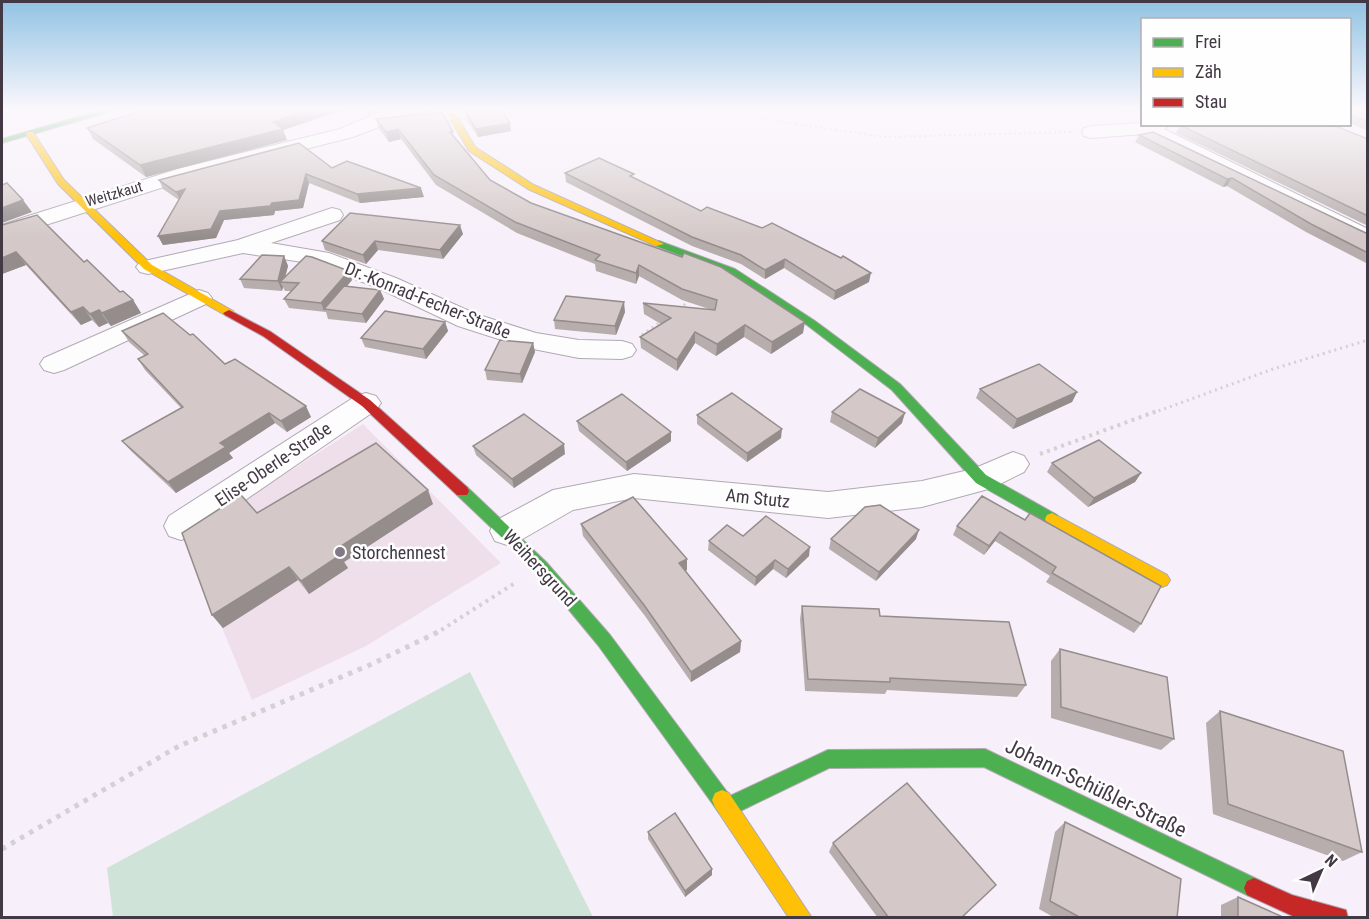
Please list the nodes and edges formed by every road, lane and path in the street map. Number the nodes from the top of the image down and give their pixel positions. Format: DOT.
graph roads {
  1 [pos="42,152"];
  2 [pos="263,152"];
  3 [pos="476,152"];
  4 [pos="1205,152"];
  5 [pos="81,204"];
  6 [pos="332,215"];
  7 [pos="2,232"];
  8 [pos="1368,238"];
  9 [pos="243,246"];
  10 [pos="148,267"];
  11 [pos="695,297"];
  12 [pos="199,298"];
  13 [pos="677,310"];
  14 [pos="668,317"];
  15 [pos="1368,340"];
  16 [pos="622,350"];
  17 [pos="54,364"];
  18 [pos="366,403"];
  19 [pos="1013,464"];
  20 [pos="981,479"];
  21 [pos="181,526"];
  22 [pos="507,531"];
  23 [pos="541,566"];
  24 [pos="1162,580"];
  25 [pos="727,807"];
  26 [pos="2,849"];
  27 [pos="802,918"];
  28 [pos="1338,918"];
  1 -- 5 [label="street, Weihersgrund"];
  2 -- 5 [label="street, Weitzkaut"];
  3 -- 20 [label="street"];
  4 -- 8 [label="street"];
  5 -- 7 [label="street, Weitzkaut"];
  5 -- 10 [label="street, Weihersgrund"];
  6 -- 9 [label="street, Dr.-Konrad-Fecher-Straße"];
  9 -- 10 [label="street, Dr.-Konrad-Fecher-Straße"];
  9 -- 16 [label="street, Dr.-Konrad-Fecher-Straße"];
  10 -- 12 [label="street, Weihersgrund"];
  11 -- 13 [label="path"];
  12 -- 17 [label="street"];
  12 -- 18 [label="street, Weihersgrund"];
  14 -- 16 [label="path"];
  15 -- 19 [label="path"];
  18 -- 21 [label="street, Elise-Oberle-Straße"];
  18 -- 22 [label="street, Weihersgrund"];
  19 -- 20 [label="street, Am Stutz"];
  20 -- 22 [label="street, Am Stutz"];
  20 -- 24 [label="street"];
  22 -- 23 [label="street, Weihersgrund"];
  23 -- 25 [label="street, Weihersgrund"];
  23 -- 26 [label="path"];
  25 -- 27 [label="street, Weihersgrund"];
  25 -- 28 [label="street, Johann-Schüßler-Straße"];
}
